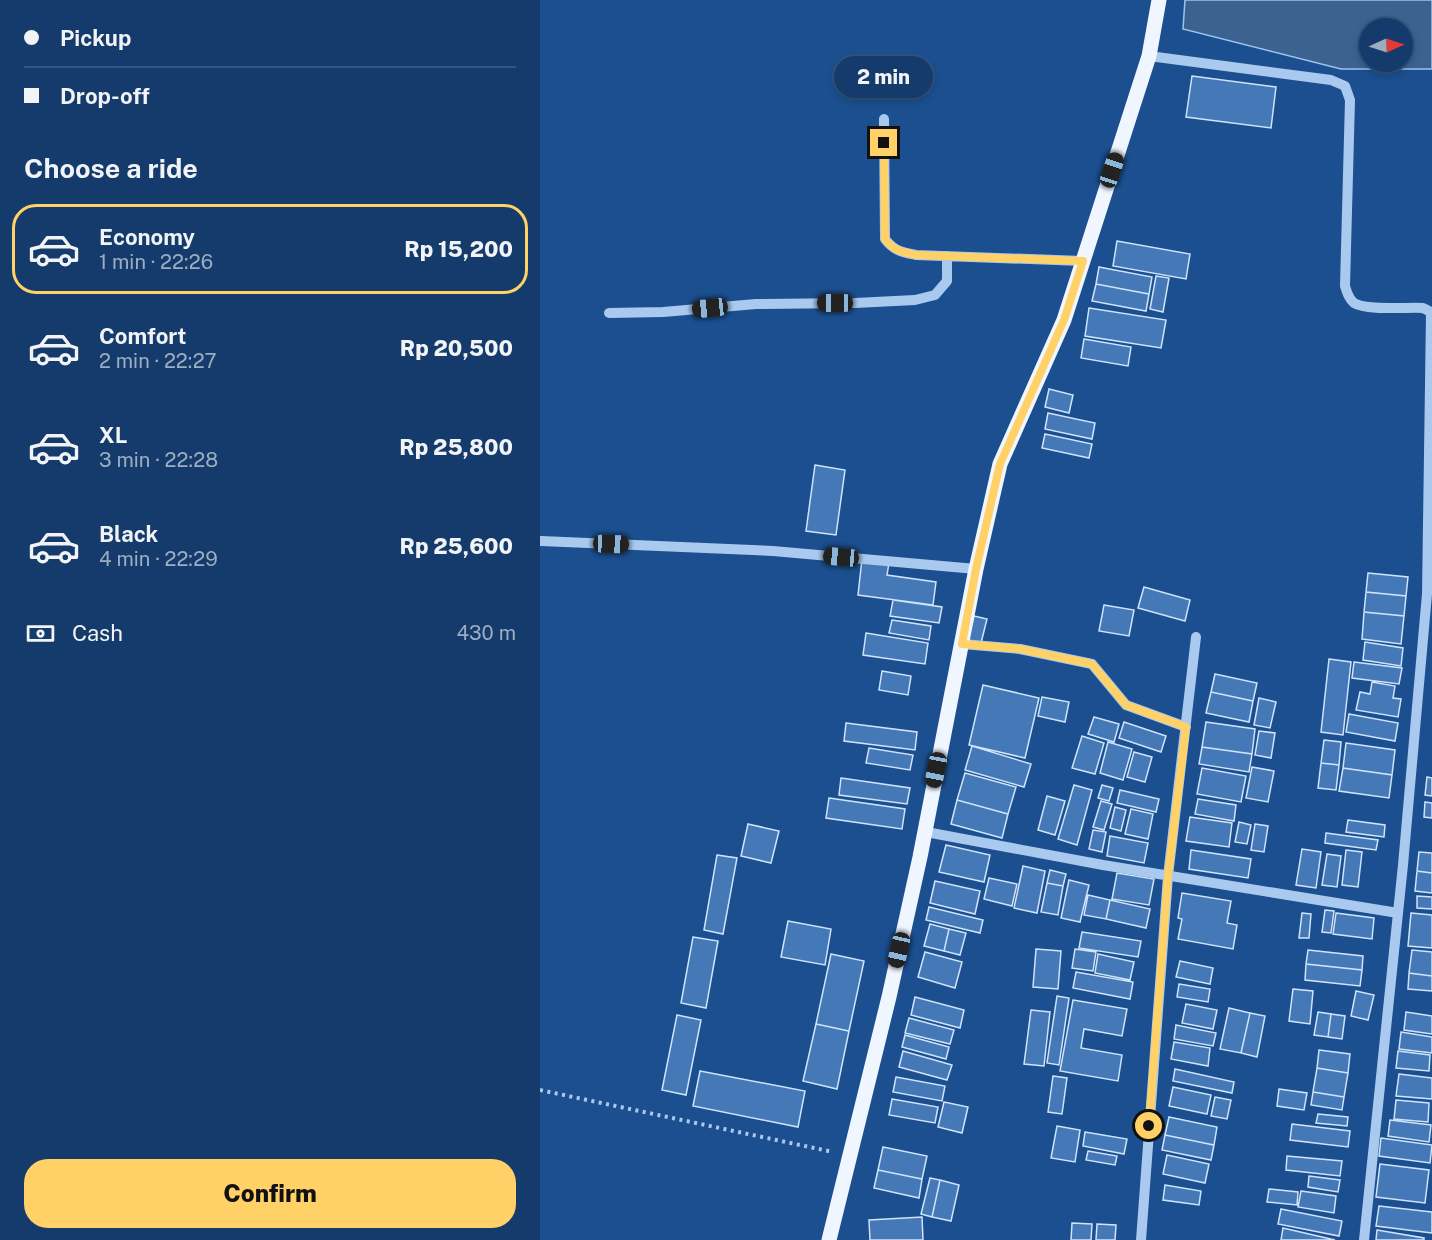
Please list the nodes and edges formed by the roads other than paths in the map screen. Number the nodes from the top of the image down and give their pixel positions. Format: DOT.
graph roads {
  1 [pos="1159,0"];
  2 [pos="1149,56"];
  3 [pos="884,119"];
  4 [pos="947,256"];
  5 [pos="1083,261"];
  6 [pos="609,314"];
  7 [pos="541,542"];
  8 [pos="976,569"];
  9 [pos="1196,637"];
  10 [pos="962,644"];
  11 [pos="1186,727"];
  12 [pos="926,832"];
  13 [pos="1168,876"];
  14 [pos="1398,913"];
  15 [pos="830,1240"];
  16 [pos="1141,1240"];
  17 [pos="1364,1240"];
  1 -- 2 [label="main road"];
  2 -- 5 [label="main road"];
  2 -- 14 [label="street"];
  3 -- 4 [label="street"];
  4 -- 5 [label="street"];
  4 -- 6 [label="street"];
  5 -- 8 [label="main road"];
  7 -- 8 [label="street"];
  8 -- 10 [label="main road"];
  9 -- 11 [label="street"];
  10 -- 11 [label="street"];
  10 -- 12 [label="main road"];
  11 -- 13 [label="street"];
  12 -- 13 [label="street"];
  12 -- 15 [label="main road"];
  13 -- 14 [label="street"];
  13 -- 16 [label="street"];
  14 -- 17 [label="street"];
}
